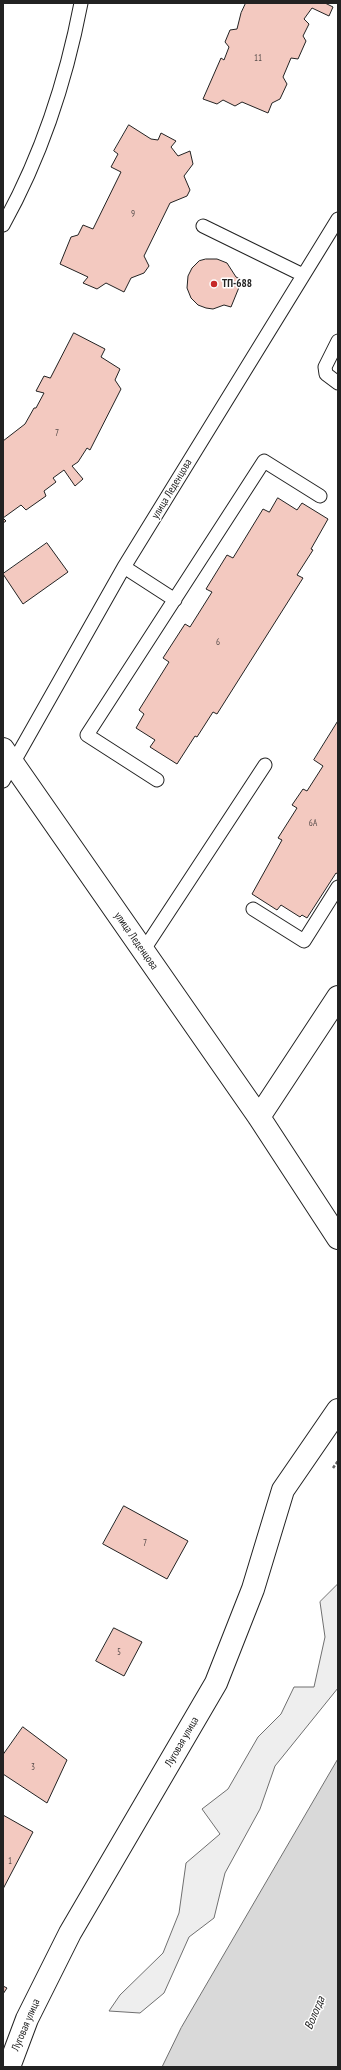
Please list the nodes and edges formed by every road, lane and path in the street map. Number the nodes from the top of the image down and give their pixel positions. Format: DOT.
graph roads {
  1 [pos="81,3"];
  2 [pos="338,219"];
  3 [pos="3,225"];
  4 [pos="204,226"];
  5 [pos="333,236"];
  6 [pos="303,274"];
  7 [pos="338,341"];
  8 [pos="338,382"];
  9 [pos="320,496"];
  10 [pos="124,567"];
  11 [pos="174,600"];
  12 [pos="7,765"];
  13 [pos="265,766"];
  14 [pos="157,780"];
  15 [pos="338,887"];
  16 [pos="253,909"];
  17 [pos="143,951"];
  18 [pos="338,997"];
  19 [pos="259,1117"];
  20 [pos="338,1238"];
  21 [pos="338,1410"];
  22 [pos="8,2067"];
  1 -- 3 [label="lane"];
  2 -- 5 [label="lane, улица Леденцова"];
  4 -- 6 [label="lane"];
  5 -- 6 [label="lane, улица Леденцова"];
  6 -- 10 [label="lane, улица Леденцова"];
  7 -- 8 [label="lane"];
  9 -- 11 [label="lane"];
  10 -- 11 [label="lane"];
  10 -- 12 [label="lane, улица Леденцова"];
  11 -- 14 [label="lane"];
  12 -- 17 [label="street, улица Леденцова"];
  13 -- 17 [label="lane"];
  15 -- 16 [label="lane"];
  17 -- 19 [label="street, улица Леденцова"];
  18 -- 19 [label="street"];
  19 -- 20 [label="street, улица Леденцова"];
  21 -- 22 [label="street, Луговая улица"];
}
